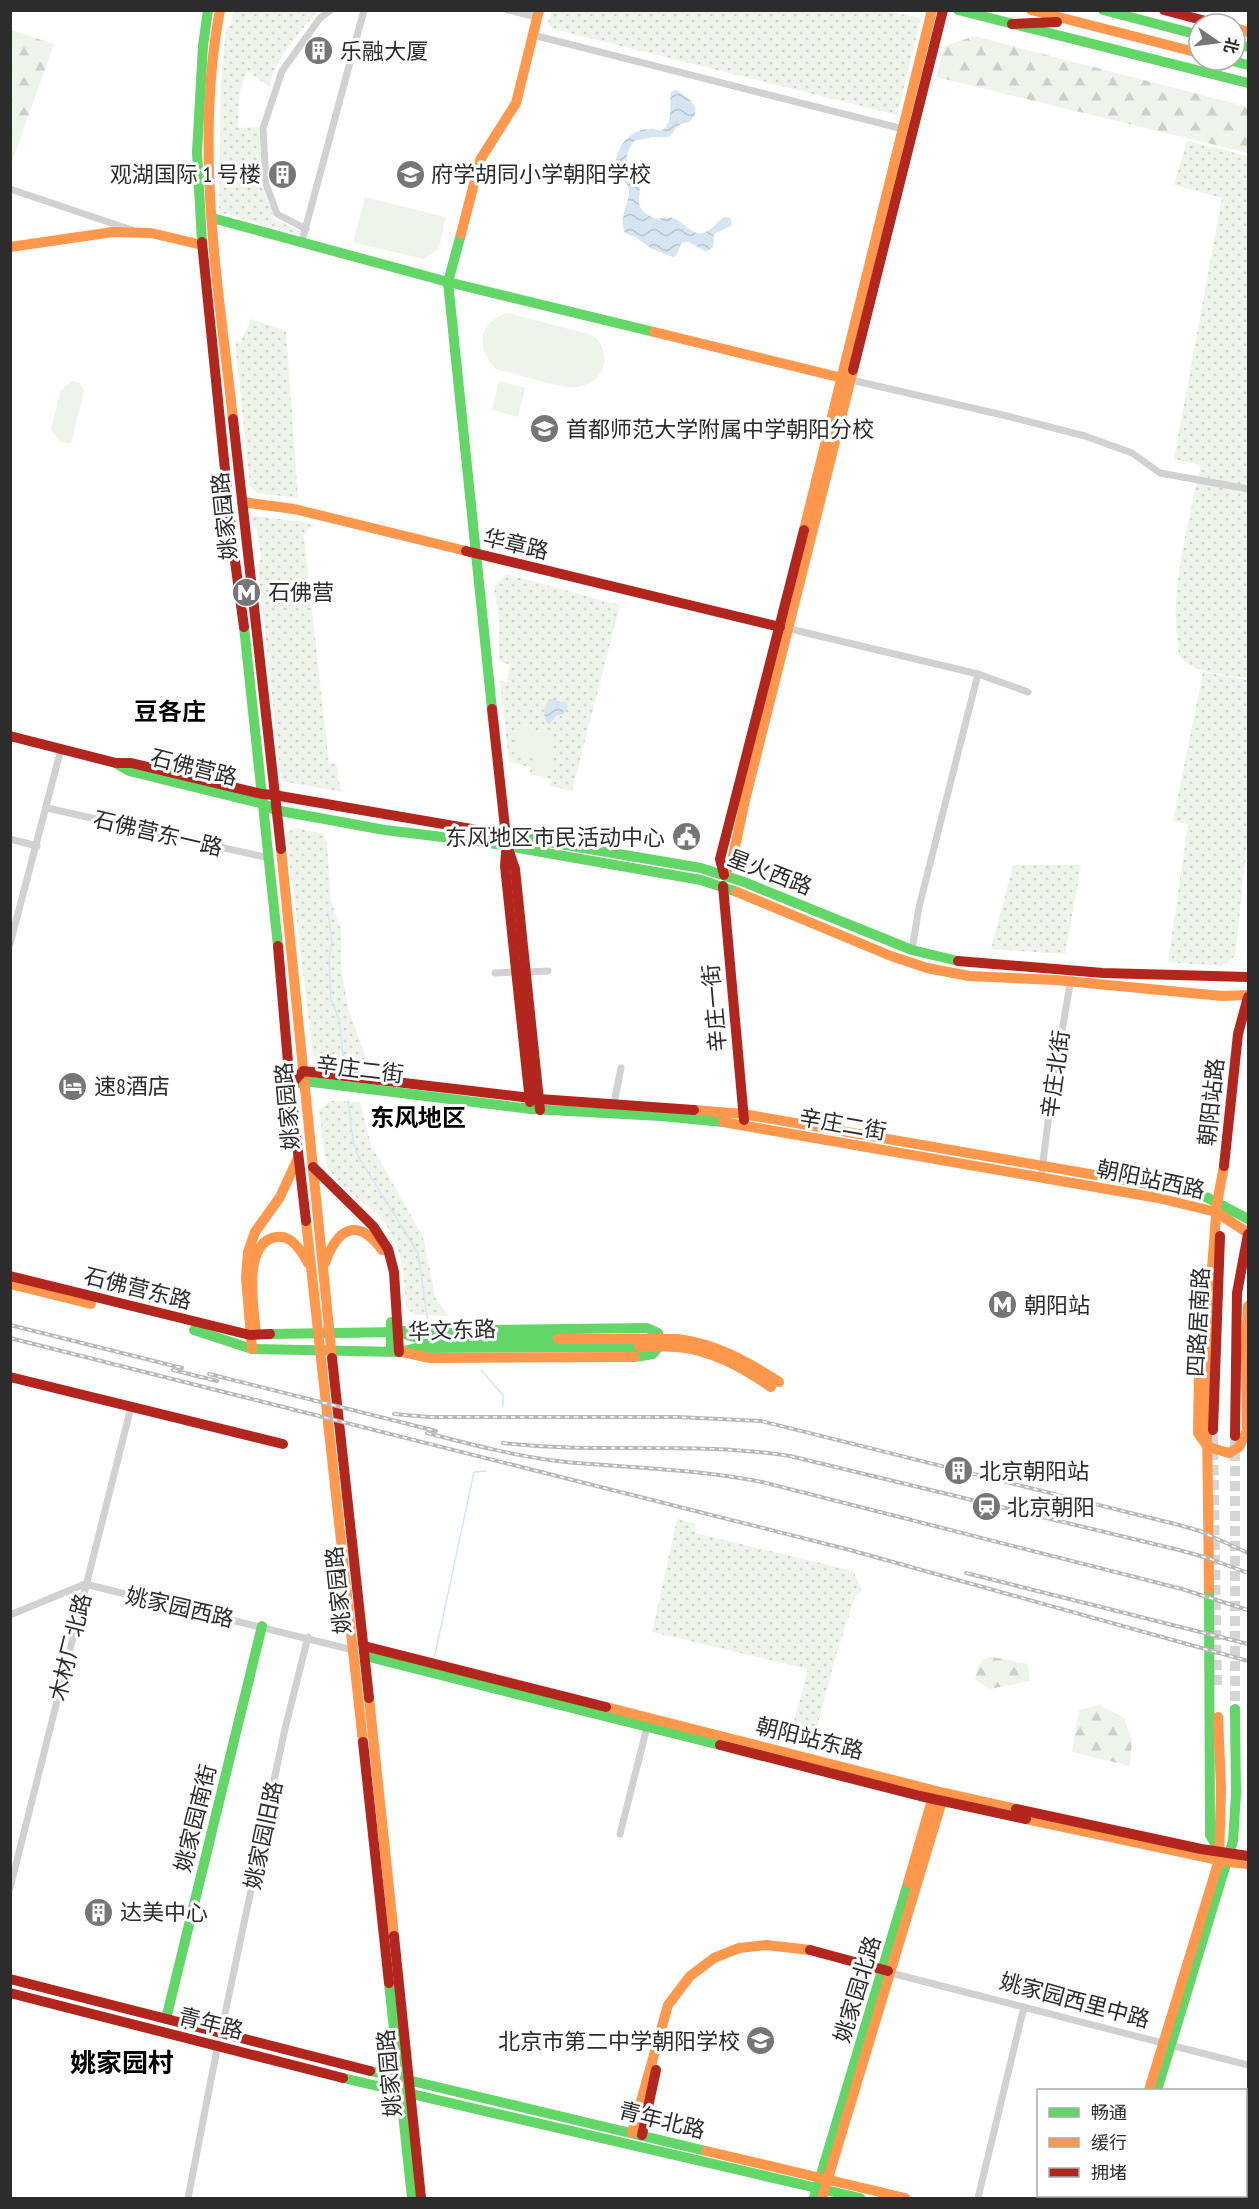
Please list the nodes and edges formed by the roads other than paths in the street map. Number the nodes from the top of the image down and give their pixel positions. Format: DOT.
graph roads {
  1 [pos="208,10"];
  2 [pos="220,10"];
  3 [pos="331,10"];
  4 [pos="364,10"];
  5 [pos="508,10"];
  6 [pos="932,10"];
  7 [pos="944,10"];
  8 [pos="957,10"];
  9 [pos="1031,10"];
  10 [pos="1103,10"];
  11 [pos="1164,10"];
  12 [pos="538,14"];
  13 [pos="1187,16"];
  14 [pos="1073,21"];
  15 [pos="1011,24"];
  16 [pos="1187,32"];
  17 [pos="533,35"];
  18 [pos="1187,50"];
  19 [pos="1248,83"];
  20 [pos="903,129"];
  21 [pos="10,189"];
  22 [pos="212,218"];
  23 [pos="306,229"];
  24 [pos="137,232"];
  25 [pos="303,242"];
  26 [pos="10,247"];
  27 [pos="202,248"];
  28 [pos="448,282"];
  29 [pos="847,379"];
  30 [pos="1248,489"];
  31 [pos="242,502"];
  32 [pos="476,555"];
  33 [pos="784,628"];
  34 [pos="978,674"];
  35 [pos="1028,692"];
  36 [pos="10,736"];
  37 [pos="61,749"];
  38 [pos="266,798"];
  39 [pos="47,808"];
  40 [pos="275,810"];
  41 [pos="505,833"];
  42 [pos="10,839"];
  43 [pos="37,846"];
  44 [pos="507,846"];
  45 [pos="269,858"];
  46 [pos="724,880"];
  47 [pos="11,940"];
  48 [pos="912,950"];
  49 [pos="548,971"];
  50 [pos="520,972"];
  51 [pos="495,973"];
  52 [pos="1072,976"];
  53 [pos="1248,977"];
  54 [pos="1248,996"];
  55 [pos="621,1068"];
  56 [pos="304,1076"];
  57 [pos="290,1086"];
  58 [pos="614,1103"];
  59 [pos="535,1104"];
  60 [pos="743,1114"];
  61 [pos="745,1126"];
  62 [pos="298,1158"];
  63 [pos="1043,1166"];
  64 [pos="312,1167"];
  65 [pos="1041,1178"];
  66 [pos="1216,1208"];
  67 [pos="1248,1219"];
  68 [pos="1248,1233"];
  69 [pos="324,1266"];
  70 [pos="311,1269"];
  71 [pos="10,1276"];
  72 [pos="10,1284"];
  73 [pos="1248,1306"];
  74 [pos="1200,1309"];
  75 [pos="394,1333"];
  76 [pos="253,1334"];
  77 [pos="654,1343"];
  78 [pos="254,1349"];
  79 [pos="395,1352"];
  80 [pos="10,1377"];
  81 [pos="775,1384"];
  82 [pos="131,1407"];
  83 [pos="1213,1435"];
  84 [pos="1235,1436"];
  85 [pos="283,1444"];
  86 [pos="86,1584"];
  87 [pos="10,1615"];
  88 [pos="262,1626"];
  89 [pos="308,1637"];
  90 [pos="360,1651"];
  91 [pos="1217,1686"];
  92 [pos="1235,1709"];
  93 [pos="648,1722"];
  94 [pos="938,1795"];
  95 [pos="620,1834"];
  96 [pos="1248,1856"];
  97 [pos="1224,1857"];
  98 [pos="1248,1864"];
  99 [pos="10,1888"];
  100 [pos="886,1972"];
  101 [pos="10,1979"];
  102 [pos="10,1993"];
  103 [pos="1024,2007"];
  104 [pos="166,2019"];
  105 [pos="221,2032"];
  106 [pos="218,2044"];
  107 [pos="1168,2044"];
  108 [pos="1248,2065"];
  109 [pos="405,2079"];
  110 [pos="446,2089"];
  111 [pos="1150,2089"];
  112 [pos="1157,2089"];
  113 [pos="406,2094"];
  114 [pos="442,2102"];
  115 [pos="637,2134"];
  116 [pos="821,2189"];
  117 [pos="188,2199"];
  118 [pos="412,2199"];
  119 [pos="421,2199"];
  120 [pos="860,2199"];
  121 [pos="905,2199"];
  122 [pos="978,2199"];
  1 -- 27 [label="main road, 姚家园路"];
  2 -- 22 [label="main road, 姚家园路"];
  3 -- 23 [label="street"];
  4 -- 23 [label="street"];
  5 -- 12 [label="street"];
  6 -- 20 [label="main road"];
  7 -- 29 [label="main road"];
  8 -- 15 [label="main road"];
  9 -- 14 [label="main road"];
  10 -- 16 [label="main road"];
  11 -- 13 [label="main road"];
  12 -- 17 [label="main road"];
  14 -- 15 [label="main road"];
  14 -- 18 [label="main road"];
  15 -- 19 [label="main road"];
  17 -- 20 [label="street"];
  17 -- 28 [label="main road"];
  20 -- 29 [label="main road"];
  21 -- 24 [label="street"];
  22 -- 25 [label="main road"];
  22 -- 31 [label="main road, 姚家园路"];
  23 -- 25 [label="street"];
  24 -- 26 [label="main road"];
  24 -- 27 [label="main road"];
  25 -- 28 [label="main road"];
  27 -- 38 [label="main road, 姚家园路"];
  28 -- 29 [label="main road"];
  28 -- 32 [label="main road"];
  29 -- 30 [label="street"];
  29 -- 33 [label="main road, 辛庄一街"];
  31 -- 32 [label="main road, 华章路"];
  31 -- 38 [label="main road, 姚家园路"];
  32 -- 33 [label="main road, 华章路"];
  32 -- 41 [label="main road"];
  33 -- 34 [label="street"];
  33 -- 46 [label="main road, 辛庄一街"];
  34 -- 35 [label="street"];
  34 -- 48 [label="street"];
  36 -- 37 [label="main road, 石佛营路"];
  37 -- 38 [label="main road, 石佛营路"];
  37 -- 39 [label="street"];
  38 -- 40 [label="main road, 姚家园路"];
  38 -- 41 [label="main road, 星火西路"];
  38 -- 45 [label="main road, 姚家园路"];
  39 -- 43 [label="street"];
  39 -- 45 [label="street, 石佛营东一路"];
  40 -- 44 [label="main road, 星火西路"];
  40 -- 56 [label="main road, 姚家园路"];
  41 -- 44 [label="main road"];
  41 -- 46 [label="main road, 星火西路"];
  42 -- 43 [label="street"];
  43 -- 47 [label="street"];
  44 -- 46 [label="main road, 星火西路"];
  44 -- 50 [label="main road"];
  45 -- 57 [label="main road, 姚家园路"];
  46 -- 48 [label="main road, 星火西路"];
  46 -- 52 [label="main road, 星火西路"];
  46 -- 60 [label="main road, 辛庄一街"];
  48 -- 52 [label="main road, 星火西路"];
  49 -- 50 [label="street"];
  50 -- 51 [label="street"];
  50 -- 59 [label="main road"];
  52 -- 53 [label="main road, 星火西路"];
  52 -- 54 [label="main road, 星火西路"];
  52 -- 63 [label="street, 辛庄北街"];
  54 -- 66 [label="main road, 朝阳站路"];
  55 -- 58 [label="street"];
  56 -- 57 [label="main road, 辛庄二街"];
  56 -- 59 [label="main road, 辛庄二街"];
  56 -- 64 [label="main road, 姚家园路"];
  57 -- 62 [label="main road, 姚家园路"];
  58 -- 59 [label="main road, 辛庄二街"];
  58 -- 60 [label="main road, 辛庄二街"];
  59 -- 61 [label="main road, 辛庄二街"];
  60 -- 61 [label="main road, 辛庄一街"];
  60 -- 63 [label="main road, 辛庄二街"];
  61 -- 65 [label="main road, 辛庄二街"];
  62 -- 70 [label="main road, 姚家园路"];
  62 -- 76 [label="main road"];
  63 -- 65 [label="street, 辛庄北街"];
  63 -- 66 [label="main road, 朝阳站西路"];
  64 -- 69 [label="main road, 姚家园路"];
  64 -- 75 [label="main road"];
  65 -- 66 [label="main road, 朝阳站西路"];
  66 -- 67 [label="main road, 朝阳站西路"];
  66 -- 68 [label="main road, 朝阳站西路"];
  66 -- 83 [label="main road, 四路居南路"];
  66 -- 97 [label="main road"];
  68 -- 84 [label="main road"];
  69 -- 75 [label="main road"];
  69 -- 90 [label="main road, 姚家园路"];
  70 -- 76 [label="main road"];
  70 -- 90 [label="main road, 姚家园路"];
  71 -- 76 [label="main road, 石佛营东路"];
  72 -- 78 [label="main road, 石佛营东路"];
  73 -- 74 [label="main road"];
  75 -- 76 [label="main road, 华文东路"];
  75 -- 77 [label="main road, 华文东路"];
  75 -- 79 [label="main road"];
  75 -- 79 [label="main road"];
  76 -- 78 [label="main road"];
  77 -- 79 [label="main road, 华文东路"];
  77 -- 81 [label="main road"];
  78 -- 79 [label="main road, 华文东路"];
  80 -- 82 [label="main road"];
  82 -- 85 [label="main road"];
  82 -- 86 [label="street, 木材厂北路"];
  86 -- 87 [label="street"];
  86 -- 88 [label="street, 姚家园西路"];
  86 -- 99 [label="street, 木材厂北路"];
  88 -- 89 [label="street, 姚家园西路"];
  88 -- 104 [label="main road, 姚家园南街"];
  89 -- 90 [label="street, 姚家园西路"];
  89 -- 105 [label="street, 姚家园旧路"];
  90 -- 93 [label="main road, 朝阳站东路"];
  90 -- 109 [label="main road, 姚家园路"];
  91 -- 97 [label="main road"];
  92 -- 97 [label="main road"];
  93 -- 94 [label="main road, 朝阳站东路"];
  93 -- 95 [label="street"];
  94 -- 97 [label="main road, 朝阳站东路"];
  94 -- 100 [label="main road, 姚家园北路"];
  96 -- 97 [label="main road, 朝阳站东路"];
  97 -- 98 [label="main road, 朝阳站东路"];
  97 -- 107 [label="main road"];
  100 -- 103 [label="street, 姚家园西里中路"];
  100 -- 115 [label="main road, 姚家园西里中路"];
  100 -- 116 [label="main road, 姚家园北路"];
  101 -- 104 [label="main road, 青年路"];
  102 -- 106 [label="main road, 青年路"];
  103 -- 107 [label="street, 姚家园西里中路"];
  103 -- 122 [label="street"];
  104 -- 105 [label="main road, 青年路"];
  105 -- 109 [label="main road, 青年路"];
  106 -- 113 [label="main road, 青年路"];
  106 -- 117 [label="street"];
  107 -- 108 [label="street, 姚家园西里中路"];
  107 -- 111 [label="main road"];
  107 -- 112 [label="main road"];
  109 -- 110 [label="main road, 青年北路"];
  109 -- 113 [label="main road, 姚家园路"];
  110 -- 114 [label="main road"];
  110 -- 115 [label="main road, 青年北路"];
  113 -- 114 [label="main road, 青年北路"];
  113 -- 118 [label="main road, 姚家园路"];
  113 -- 119 [label="main road, 姚家园路"];
  114 -- 116 [label="main road, 青年北路"];
  115 -- 116 [label="main road, 青年北路"];
  116 -- 120 [label="main road, 青年北路"];
  116 -- 121 [label="main road, 青年北路"];
}
